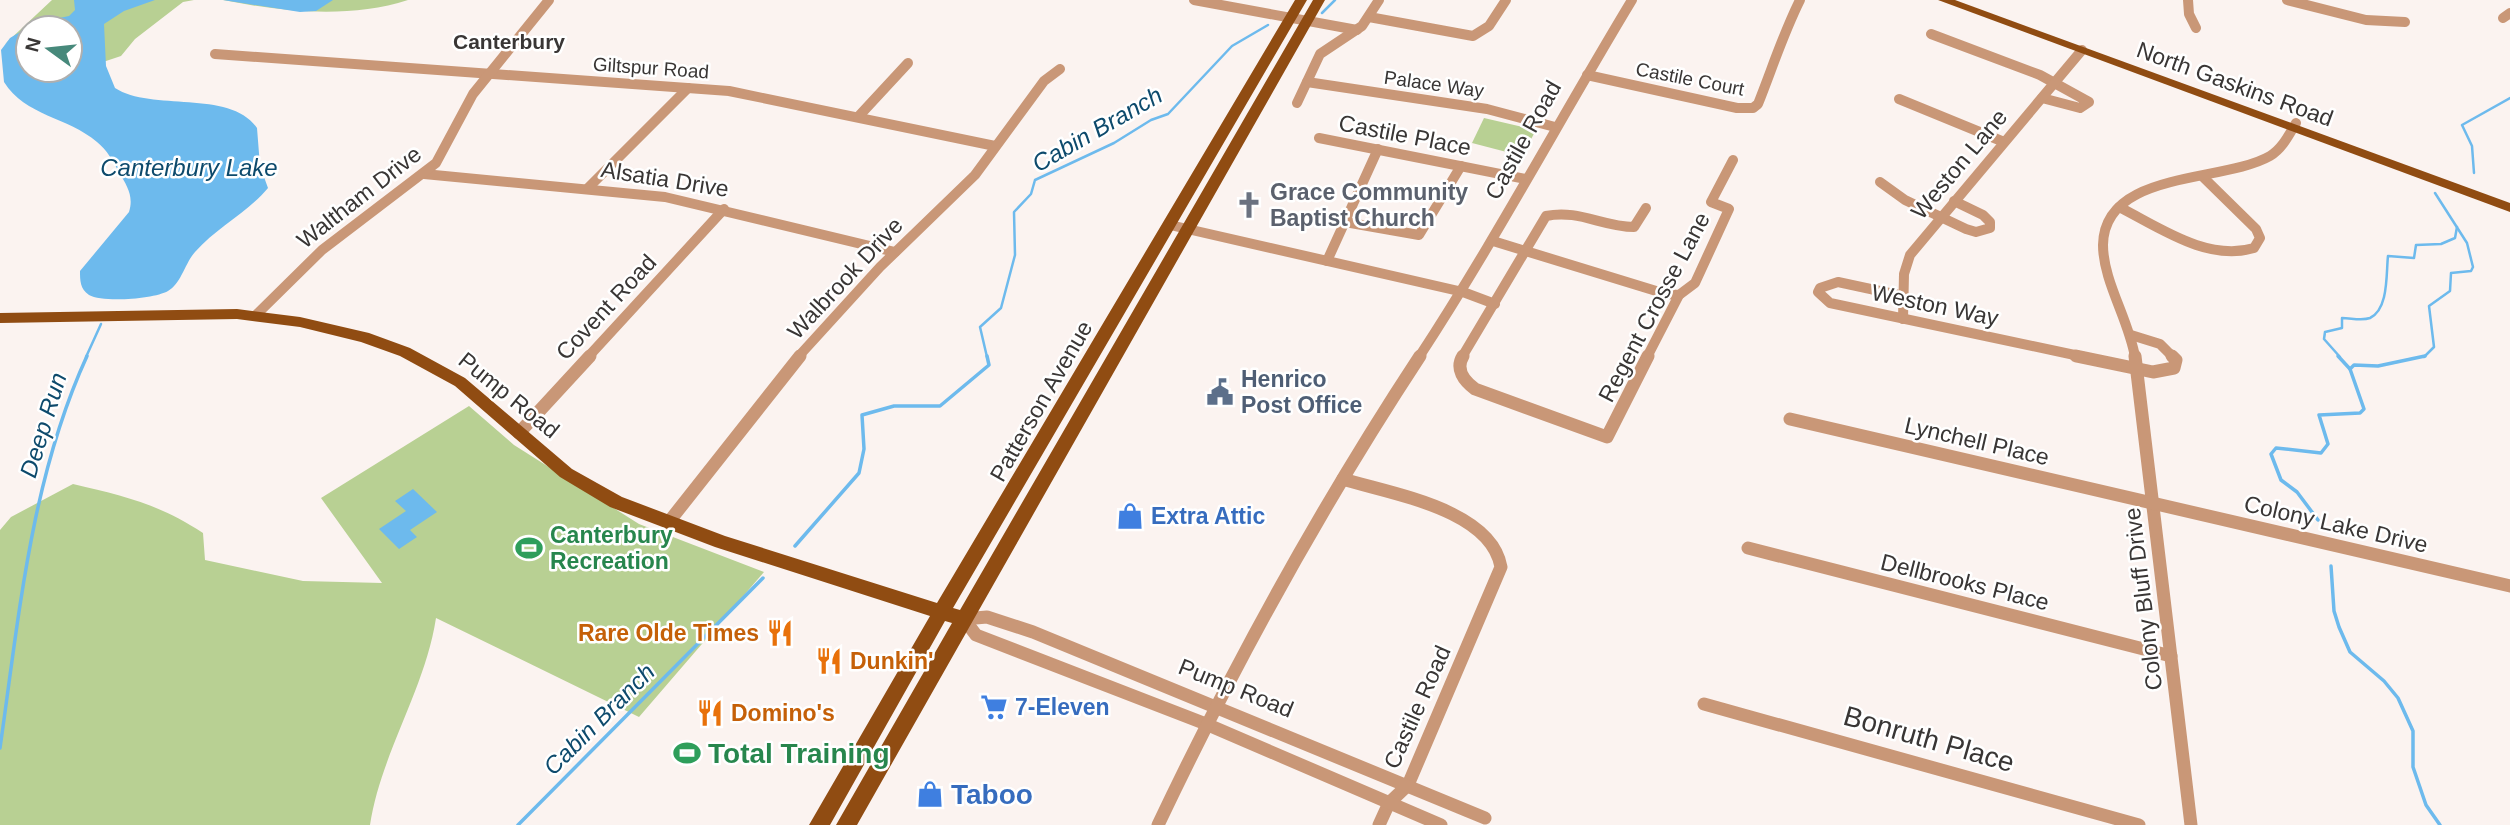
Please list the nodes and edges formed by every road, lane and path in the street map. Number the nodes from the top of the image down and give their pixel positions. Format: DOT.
graph roads {
  1 [pos="549,0"];
  2 [pos="1194,0"];
  3 [pos="1223,0"];
  4 [pos="1301,0"];
  5 [pos="1319,0"];
  6 [pos="1379,0"];
  7 [pos="1506,0"];
  8 [pos="1632,0"];
  9 [pos="1800,0"];
  10 [pos="1944,0"];
  11 [pos="1967,0"];
  12 [pos="2188,0"];
  13 [pos="2287,0"];
  14 [pos="1291,17"];
  15 [pos="1369,17"];
  16 [pos="1308,20"];
  17 [pos="2405,22"];
  18 [pos="2196,28"];
  19 [pos="1357,30"];
  20 [pos="1931,34"];
  21 [pos="2082,50"];
  22 [pos="215,54"];
  23 [pos="908,63"];
  24 [pos="1060,69"];
  25 [pos="488,74"];
  26 [pos="1587,75"];
  27 [pos="1307,82"];
  28 [pos="2056,82"];
  29 [pos="688,88"];
  30 [pos="2042,98"];
  31 [pos="1899,99"];
  32 [pos="1297,103"];
  33 [pos="858,117"];
  34 [pos="2295,125"];
  35 [pos="1555,127"];
  36 [pos="1319,138"];
  37 [pos="2004,142"];
  38 [pos="995,146"];
  39 [pos="1378,149"];
  40 [pos="1733,160"];
  41 [pos="1461,166"];
  42 [pos="424,174"];
  43 [pos="2203,177"];
  44 [pos="1526,179"];
  45 [pos="1880,182"];
  46 [pos="588,188"];
  47 [pos="1954,201"];
  48 [pos="2510,201"];
  49 [pos="2119,207"];
  50 [pos="1646,208"];
  51 [pos="2510,208"];
  52 [pos="724,209"];
  53 [pos="1940,218"];
  54 [pos="1345,222"];
  55 [pos="1178,227"];
  56 [pos="1493,241"];
  57 [pos="1527,250"];
  58 [pos="895,253"];
  59 [pos="1327,261"];
  60 [pos="1463,292"];
  61 [pos="1679,295"];
  62 [pos="1903,296"];
  63 [pos="1495,304"];
  64 [pos="255,316"];
  65 [pos="0,318"];
  66 [pos="1903,319"];
  67 [pos="2131,335"];
  68 [pos="2137,369"];
  69 [pos="1790,419"];
  70 [pos="519,433"];
  71 [pos="1343,480"];
  72 [pos="2153,503"];
  73 [pos="668,523"];
  74 [pos="1748,548"];
  75 [pos="2510,586"];
  76 [pos="941,612"];
  77 [pos="964,620"];
  78 [pos="2171,656"];
  79 [pos="1704,704"];
  80 [pos="1216,707"];
  81 [pos="1206,724"];
  82 [pos="1408,785"];
  83 [pos="1389,803"];
  84 [pos="1485,818"];
  85 [pos="820,825"];
  86 [pos="846,825"];
  87 [pos="1158,825"];
  88 [pos="1379,825"];
  89 [pos="1441,825"];
  90 [pos="2139,825"];
  91 [pos="2191,825"];
  1 -- 25 [label="street, Waltham Drive"];
  2 -- 14 [label="street"];
  3 -- 14 [label="street"];
  4 -- 14 [label="main road, Patterson Avenue"];
  5 -- 16 [label="main road, Patterson Avenue"];
  6 -- 15 [label="street"];
  7 -- 15 [label="street"];
  8 -- 26 [label="street, Castile Road"];
  9 -- 26 [label="street, Castile Court"];
  10 -- 21 [label="main road, North Gaskins Road"];
  11 -- 34 [label="main road, North Gaskins Road"];
  12 -- 18 [label="street"];
  13 -- 17 [label="street"];
  14 -- 16 [label="street"];
  14 -- 55 [label="main road, Patterson Avenue"];
  15 -- 19 [label="street"];
  16 -- 19 [label="street"];
  16 -- 55 [label="main road, Patterson Avenue"];
  19 -- 27 [label="street"];
  20 -- 28 [label="street"];
  21 -- 28 [label="street, Weston Lane"];
  21 -- 34 [label="main road, North Gaskins Road"];
  22 -- 25 [label="street, Giltspur Road"];
  23 -- 33 [label="street"];
  24 -- 38 [label="street, Walbrook Drive"];
  25 -- 29 [label="street, Giltspur Road"];
  25 -- 42 [label="street, Waltham Drive"];
  26 -- 35 [label="street, Castile Road"];
  27 -- 32 [label="street"];
  27 -- 35 [label="street, Palace Way"];
  28 -- 30 [label="street, Weston Lane"];
  28 -- 30 [label="street"];
  29 -- 33 [label="street, Giltspur Road"];
  29 -- 46 [label="street"];
  30 -- 37 [label="street, Weston Lane"];
  31 -- 37 [label="street"];
  33 -- 38 [label="street, Giltspur Road"];
  34 -- 43 [label="street"];
  34 -- 48 [label="main road, North Gaskins Road"];
  34 -- 51 [label="main road, North Gaskins Road"];
  35 -- 44 [label="street, Castile Road"];
  36 -- 39 [label="street, Castile Place"];
  37 -- 47 [label="street, Weston Lane"];
  38 -- 58 [label="street, Walbrook Drive"];
  39 -- 41 [label="street, Castile Place"];
  39 -- 54 [label="street"];
  40 -- 61 [label="street, Regent Crosse Lane"];
  41 -- 44 [label="street, Castile Place"];
  41 -- 54 [label="street"];
  42 -- 46 [label="street, Alsatia Drive"];
  42 -- 64 [label="street, Waltham Drive"];
  43 -- 49 [label="street"];
  43 -- 49 [label="street"];
  44 -- 56 [label="street, Castile Road"];
  45 -- 53 [label="street"];
  46 -- 52 [label="street, Alsatia Drive"];
  47 -- 53 [label="street, Weston Lane"];
  47 -- 53 [label="street"];
  49 -- 67 [label="street, Colony Bluff Drive"];
  50 -- 57 [label="street"];
  52 -- 58 [label="street, Alsatia Drive"];
  52 -- 70 [label="street, Covent Road"];
  53 -- 62 [label="street, Weston Lane"];
  54 -- 59 [label="street"];
  55 -- 59 [label="street"];
  55 -- 76 [label="main road, Patterson Avenue"];
  55 -- 77 [label="main road, Patterson Avenue"];
  56 -- 57 [label="street"];
  56 -- 60 [label="street, Castile Road"];
  57 -- 61 [label="street"];
  57 -- 63 [label="street"];
  58 -- 73 [label="street, Walbrook Drive"];
  59 -- 60 [label="street"];
  60 -- 63 [label="street"];
  60 -- 71 [label="street, Castile Road"];
  61 -- 63 [label="street, Regent Crosse Lane"];
  62 -- 66 [label="street, Weston Lane"];
  62 -- 66 [label="street, Weston Way"];
  64 -- 65 [label="main road, Pump Road"];
  64 -- 70 [label="main road, Pump Road"];
  66 -- 68 [label="street, Weston Way"];
  67 -- 68 [label="street, Colony Bluff Drive"];
  67 -- 68 [label="street"];
  68 -- 72 [label="street, Colony Bluff Drive"];
  69 -- 72 [label="street, Lynchell Place"];
  70 -- 73 [label="main road, Pump Road"];
  71 -- 80 [label="street, Castile Road"];
  71 -- 82 [label="street, Castile Road"];
  72 -- 75 [label="street, Colony Lake Drive"];
  72 -- 78 [label="street, Colony Bluff Drive"];
  73 -- 76 [label="main road, Pump Road"];
  74 -- 78 [label="street, Dellbrooks Place"];
  76 -- 77 [label="main road, Pump Road"];
  76 -- 85 [label="main road, Patterson Avenue"];
  77 -- 80 [label="street, Pump Road"];
  77 -- 81 [label="street, Pump Road"];
  77 -- 86 [label="main road, Patterson Avenue"];
  78 -- 91 [label="street, Colony Bluff Drive"];
  79 -- 90 [label="street, Bonruth Place"];
  80 -- 81 [label="street, Castile Road"];
  80 -- 82 [label="street, Pump Road"];
  81 -- 83 [label="street, Pump Road"];
  81 -- 87 [label="street, Pump Road"];
  82 -- 83 [label="street, Castile Road"];
  82 -- 84 [label="street, Pump Road"];
  83 -- 88 [label="street"];
  83 -- 89 [label="street, Pump Road"];
}
